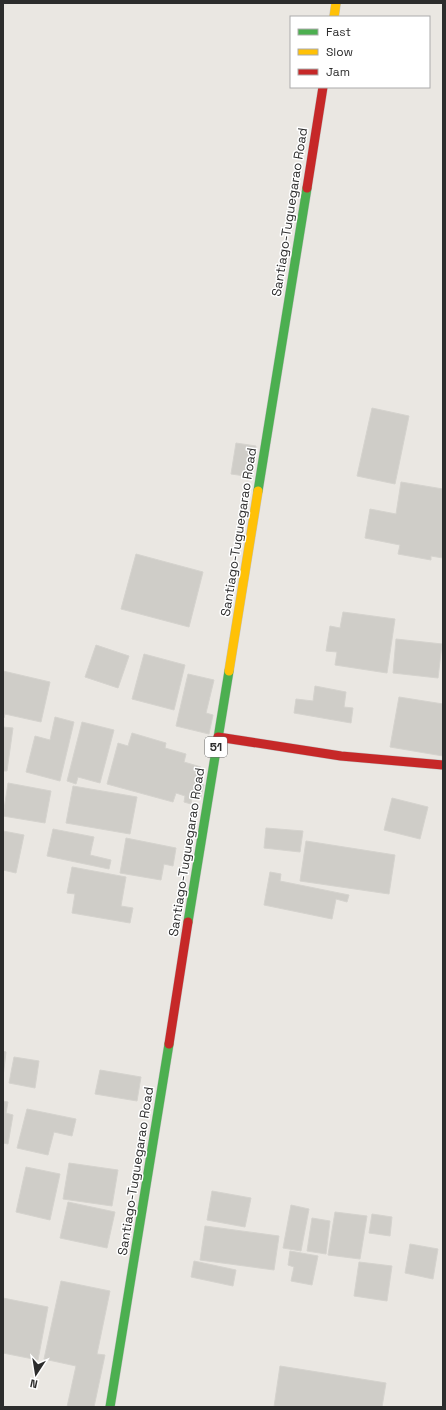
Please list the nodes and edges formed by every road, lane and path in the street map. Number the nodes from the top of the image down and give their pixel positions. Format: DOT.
graph roads {
  1 [pos="336,3"];
  2 [pos="334,16"];
  3 [pos="323,88"];
  4 [pos="218,737"];
  5 [pos="443,765"];
  6 [pos="110,1407"];
  1 -- 2 [label="main road"];
  3 -- 4 [label="main road, Santiago-Tuguegarao Road / 51"];
  4 -- 5 [label="main road"];
  4 -- 6 [label="main road, Santiago-Tuguegarao Road / 51"];
}
